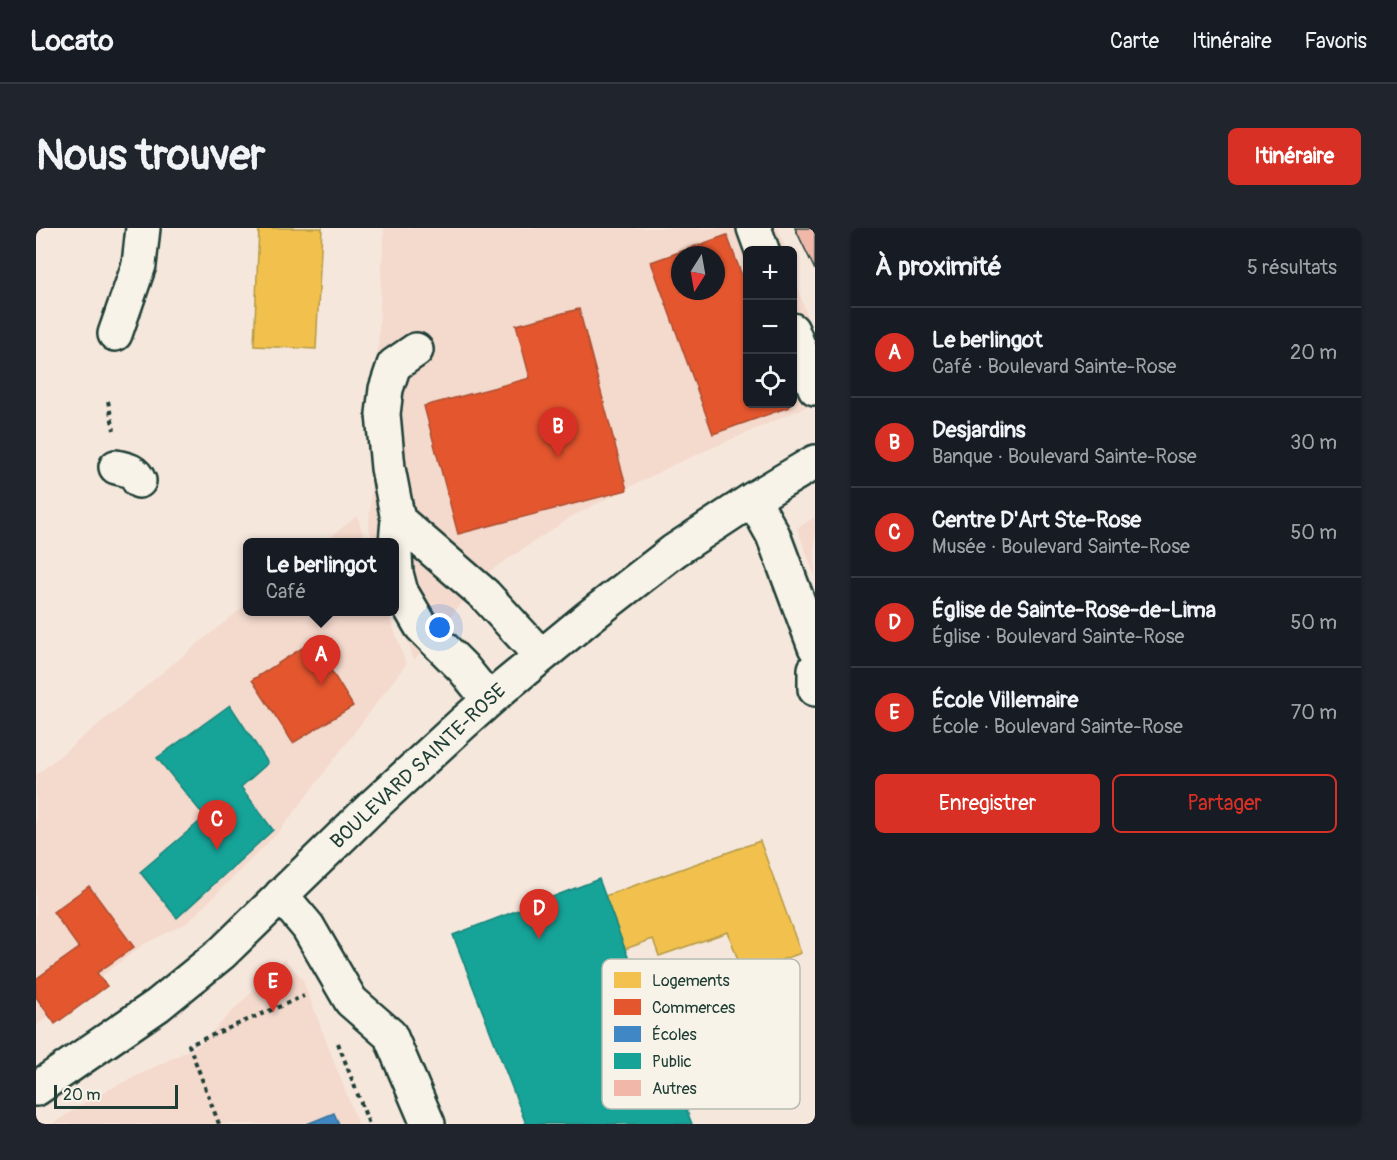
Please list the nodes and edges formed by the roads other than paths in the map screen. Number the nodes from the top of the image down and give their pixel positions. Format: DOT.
graph roads {
  1 [pos="143,228"];
  2 [pos="754,228"];
  3 [pos="761,246"];
  4 [pos="115,333"];
  5 [pos="797,343"];
  6 [pos="416,350"];
  7 [pos="815,388"];
  8 [pos="815,462"];
  9 [pos="753,499"];
  10 [pos="398,520"];
  11 [pos="396,538"];
  12 [pos="399,582"];
  13 [pos="815,647"];
  14 [pos="541,656"];
  15 [pos="815,669"];
  16 [pos="815,689"];
  17 [pos="489,700"];
  18 [pos="281,895"];
  19 [pos="36,1089"];
  20 [pos="428,1124"];
  1 -- 4 [label="street"];
  2 -- 3 [label="street"];
  5 -- 7 [label="street"];
  6 -- 10 [label="street"];
  8 -- 9 [label="street, BOULEVARD SAINTE-ROSE"];
  9 -- 13 [label="street"];
  9 -- 14 [label="street, BOULEVARD SAINTE-ROSE"];
  10 -- 11 [label="street"];
  10 -- 14 [label="street"];
  12 -- 17 [label="street"];
  14 -- 17 [label="street, BOULEVARD SAINTE-ROSE"];
  15 -- 16 [label="street"];
  17 -- 18 [label="street, BOULEVARD SAINTE-ROSE"];
  18 -- 19 [label="street, BOULEVARD SAINTE-ROSE"];
  18 -- 20 [label="street"];
}
